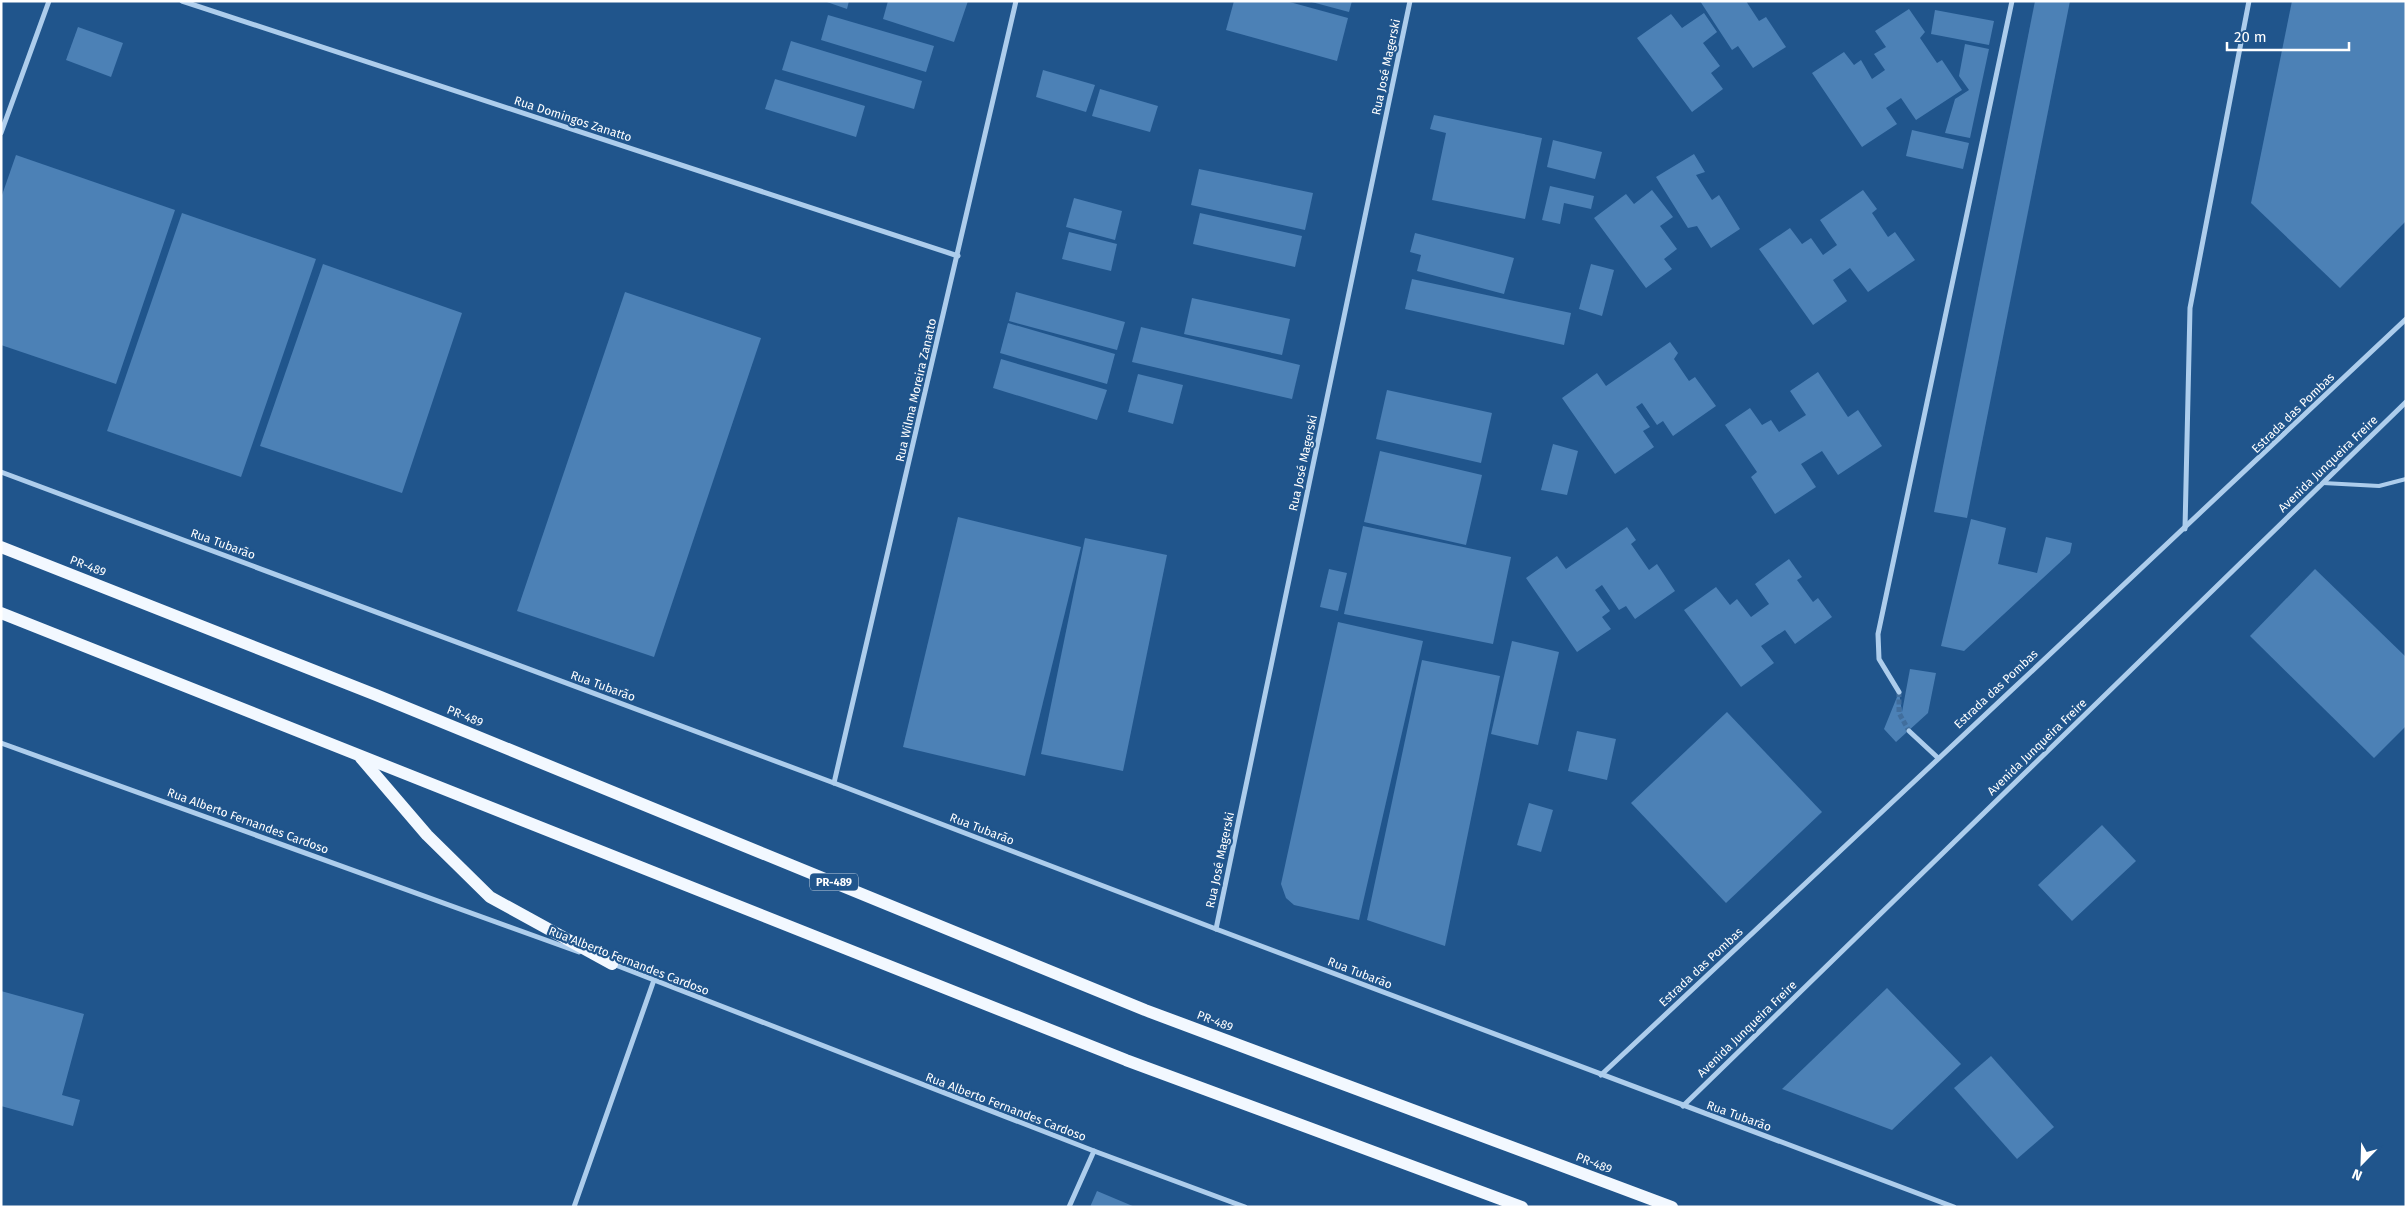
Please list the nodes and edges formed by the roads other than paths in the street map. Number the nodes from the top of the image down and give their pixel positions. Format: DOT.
graph roads {
  1 [pos="48,1"];
  2 [pos="182,1"];
  3 [pos="1016,1"];
  4 [pos="1410,1"];
  5 [pos="2012,1"];
  6 [pos="2249,1"];
  7 [pos="1,133"];
  8 [pos="958,256"];
  9 [pos="2406,319"];
  10 [pos="2406,402"];
  11 [pos="1,472"];
  12 [pos="2406,479"];
  13 [pos="2323,483"];
  14 [pos="2185,529"];
  15 [pos="1,547"];
  16 [pos="1,613"];
  17 [pos="1899,692"];
  18 [pos="1909,731"];
  19 [pos="1,743"];
  20 [pos="359,756"];
  21 [pos="1937,757"];
  22 [pos="834,783"];
  23 [pos="1216,929"];
  24 [pos="612,964"];
  25 [pos="654,980"];
  26 [pos="1601,1075"];
  27 [pos="1683,1106"];
  28 [pos="1094,1151"];
  29 [pos="574,1207"];
  30 [pos="1069,1207"];
  31 [pos="1245,1207"];
  32 [pos="1522,1207"];
  33 [pos="1672,1207"];
  34 [pos="1954,1207"];
  1 -- 7 [label="street"];
  2 -- 8 [label="street, Rua Domingos Zanatto"];
  3 -- 8 [label="street, Rua Wilma Moreira Zanatto"];
  4 -- 23 [label="street, Rua José Magerski"];
  5 -- 17 [label="street"];
  6 -- 14 [label="street"];
  8 -- 22 [label="street, Rua Wilma Moreira Zanatto"];
  9 -- 14 [label="street, Estrada das Pombas"];
  10 -- 13 [label="street, Avenida Junqueira Freire"];
  11 -- 22 [label="street, Rua Tubarão"];
  12 -- 13 [label="lane"];
  13 -- 27 [label="street, Avenida Junqueira Freire"];
  14 -- 21 [label="street, Estrada das Pombas"];
  15 -- 33 [label="main road, PR-489 / PR-489"];
  16 -- 20 [label="main road"];
  18 -- 21 [label="street"];
  19 -- 24 [label="street, Rua Alberto Fernandes Cardoso"];
  20 -- 24 [label="main road"];
  20 -- 32 [label="main road"];
  21 -- 26 [label="street, Estrada das Pombas"];
  22 -- 23 [label="street, Rua Tubarão"];
  23 -- 26 [label="street, Rua Tubarão"];
  24 -- 25 [label="street, Rua Alberto Fernandes Cardoso"];
  25 -- 28 [label="street, Rua Alberto Fernandes Cardoso"];
  25 -- 29 [label="street"];
  26 -- 27 [label="street, Rua Tubarão"];
  27 -- 34 [label="street, Rua Tubarão"];
  28 -- 30 [label="street"];
  28 -- 31 [label="street, Rua Alberto Fernandes Cardoso"];
}
